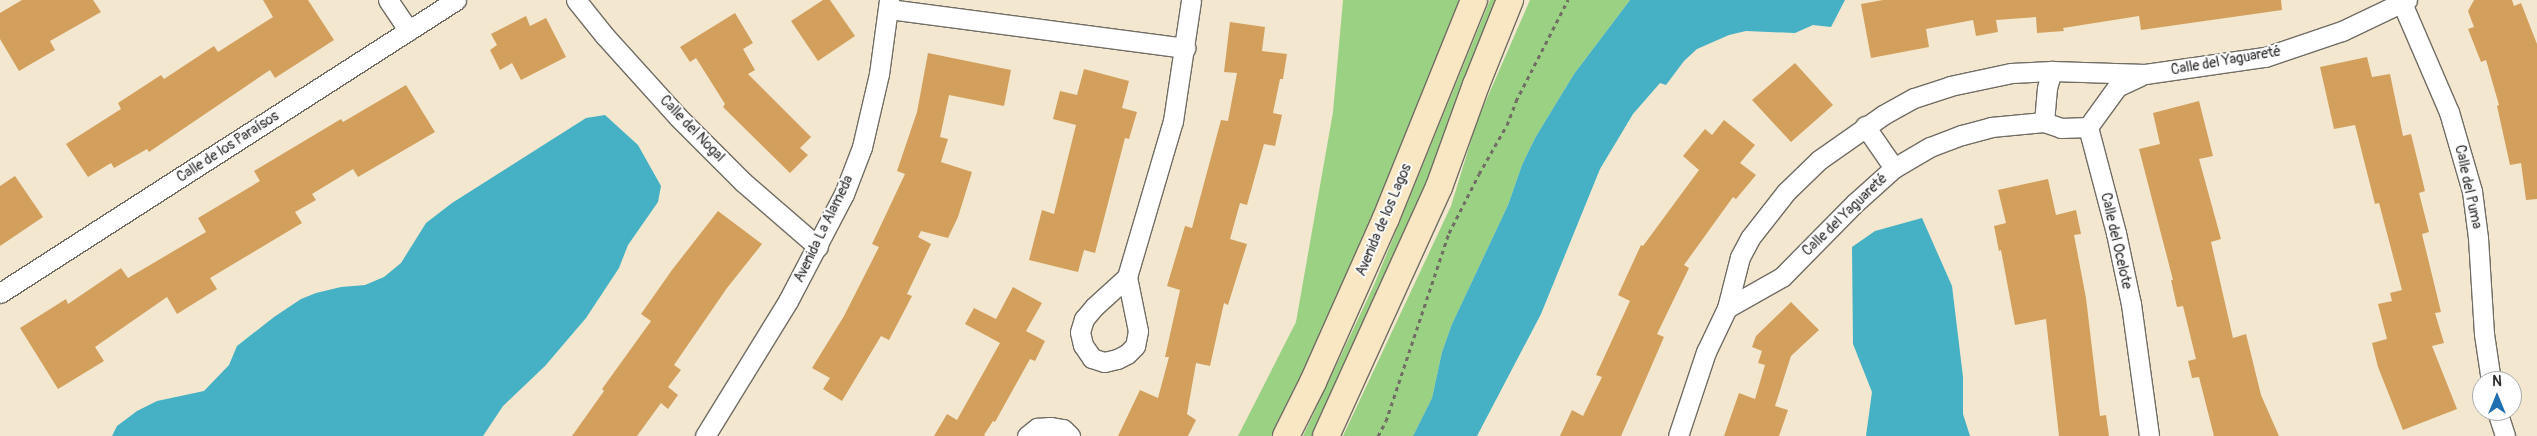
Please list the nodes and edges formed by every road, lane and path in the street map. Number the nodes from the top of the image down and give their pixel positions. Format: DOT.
graph roads {
  1 [pos="388,0"];
  2 [pos="456,0"];
  3 [pos="576,0"];
  4 [pos="1191,0"];
  5 [pos="1474,0"];
  6 [pos="1510,0"];
  7 [pos="1568,0"];
  8 [pos="2404,2"];
  9 [pos="889,4"];
  10 [pos="409,31"];
  11 [pos="1185,48"];
  12 [pos="2052,71"];
  13 [pos="2095,72"];
  14 [pos="2145,74"];
  15 [pos="2109,97"];
  16 [pos="2044,122"];
  17 [pos="1865,126"];
  18 [pos="2088,127"];
  19 [pos="1894,168"];
  20 [pos="818,248"];
  21 [pos="1127,277"];
  22 [pos="0,293"];
  23 [pos="1726,308"];
  24 [pos="2490,371"];
  25 [pos="2500,421"];
  26 [pos="704,436"];
  27 [pos="1027,436"];
  28 [pos="1070,436"];
  29 [pos="1286,436"];
  30 [pos="1326,436"];
  31 [pos="1378,436"];
  32 [pos="1678,436"];
  33 [pos="2149,436"];
  34 [pos="2505,436"];
  1 -- 10 [label="street"];
  2 -- 10 [label="street, Calle de los Paraísos"];
  3 -- 20 [label="street, Calle del Nogal"];
  4 -- 11 [label="street"];
  5 -- 29 [label="street, Avenida de los Lagos"];
  6 -- 30 [label="street"];
  7 -- 31 [label="path"];
  8 -- 14 [label="street, Calle del Yaguareté"];
  8 -- 24 [label="street, Calle del Puma"];
  9 -- 11 [label="street"];
  9 -- 20 [label="street, Avenida La Alameda"];
  10 -- 22 [label="street, Calle de los Paraísos"];
  11 -- 21 [label="street"];
  12 -- 13 [label="street, Calle del Yaguareté"];
  12 -- 16 [label="street"];
  12 -- 17 [label="street, Calle del Yaguareté"];
  13 -- 14 [label="street, Calle del Yaguareté"];
  13 -- 15 [label="street"];
  14 -- 15 [label="street"];
  15 -- 18 [label="street"];
  16 -- 18 [label="street, Calle del Yaguareté"];
  16 -- 19 [label="street, Calle del Yaguareté"];
  17 -- 19 [label="street"];
  17 -- 23 [label="street, Calle del Yaguareté"];
  18 -- 33 [label="street, Calle del Ocelote"];
  19 -- 23 [label="street, Calle del Yaguareté"];
  20 -- 26 [label="street, Avenida La Alameda"];
  23 -- 32 [label="street, Calle del Yaguareté"];
  25 -- 34 [label="street"];
  27 -- 28 [label="street"];
}
